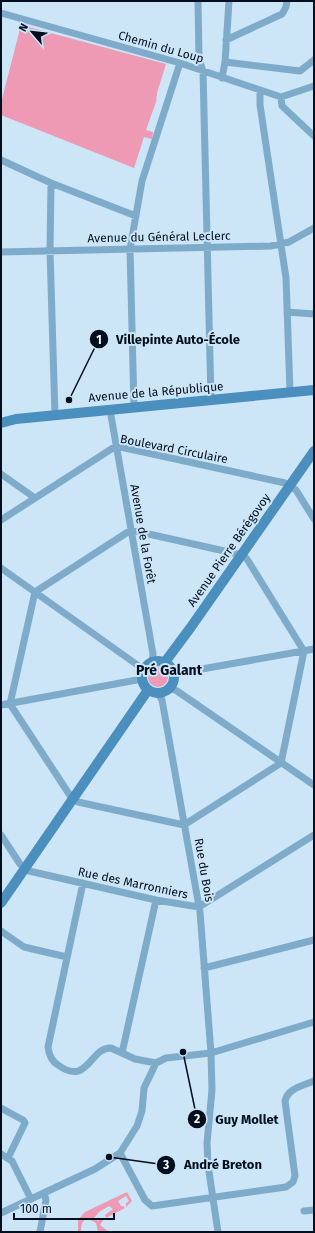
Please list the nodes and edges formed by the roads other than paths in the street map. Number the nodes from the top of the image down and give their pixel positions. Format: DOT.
graph roads {
  1 [pos="198,1"];
  2 [pos="229,1"];
  3 [pos="287,1"];
  4 [pos="1,13"];
  5 [pos="226,40"];
  6 [pos="314,60"];
  7 [pos="225,62"];
  8 [pos="180,63"];
  9 [pos="204,71"];
  10 [pos="222,78"];
  11 [pos="314,86"];
  12 [pos="260,91"];
  13 [pos="281,97"];
  14 [pos="314,136"];
  15 [pos="1,160"];
  16 [pos="51,183"];
  17 [pos="136,216"];
  18 [pos="314,228"];
  19 [pos="281,244"];
  20 [pos="207,247"];
  21 [pos="130,249"];
  22 [pos="50,251"];
  23 [pos="1,252"];
  24 [pos="287,312"];
  25 [pos="314,314"];
  26 [pos="314,390"];
  27 [pos="290,392"];
  28 [pos="211,400"];
  29 [pos="134,407"];
  30 [pos="110,410"];
  31 [pos="55,415"];
  32 [pos="1,423"];
  33 [pos="116,446"];
  34 [pos="314,451"];
  35 [pos="1,474"];
  36 [pos="290,486"];
  37 [pos="35,498"];
  38 [pos="314,519"];
  39 [pos="1,520"];
  40 [pos="131,530"];
  41 [pos="242,555"];
  42 [pos="1,568"];
  43 [pos="35,592"];
  44 [pos="314,649"];
  45 [pos="304,651"];
  46 [pos="152,662"];
  47 [pos="165,662"];
  48 [pos="142,674"];
  49 [pos="174,674"];
  50 [pos="170,688"];
  51 [pos="153,692"];
  52 [pos="10,704"];
  53 [pos="1,705"];
  54 [pos="281,763"];
  55 [pos="314,785"];
  56 [pos="72,800"];
  57 [pos="184,825"];
  58 [pos="1,835"];
  59 [pos="314,835"];
  60 [pos="25,868"];
  61 [pos="83,883"];
  62 [pos="156,900"];
  63 [pos="1,903"];
  64 [pos="199,907"];
  65 [pos="1,931"];
  66 [pos="314,940"];
  67 [pos="67,957"];
  68 [pos="204,968"];
  69 [pos="314,1022"];
  70 [pos="122,1053"];
  71 [pos="210,1053"];
  72 [pos="156,1063"];
  73 [pos="314,1081"];
  74 [pos="1,1108"];
  75 [pos="120,1153"];
  76 [pos="1,1154"];
  77 [pos="8,1158"];
  78 [pos="44,1193"];
  79 [pos="212,1197"];
  80 [pos="31,1199"];
  81 [pos="314,1210"];
  82 [pos="304,1211"];
  83 [pos="1,1214"];
  84 [pos="40,1232"];
  85 [pos="218,1232"];
  1 -- 9 [label="street"];
  2 -- 5 [label="street"];
  3 -- 5 [label="street"];
  4 -- 8 [label="street, Chemin du Loup"];
  5 -- 7 [label="street"];
  6 -- 7 [label="street"];
  7 -- 10 [label="street"];
  8 -- 9 [label="street, Chemin du Loup"];
  8 -- 17 [label="street"];
  9 -- 10 [label="street, Chemin du Loup"];
  9 -- 20 [label="street"];
  10 -- 12 [label="street, Chemin du Loup"];
  11 -- 13 [label="street"];
  12 -- 13 [label="street, Chemin du Loup"];
  12 -- 19 [label="street"];
  13 -- 14 [label="street"];
  15 -- 16 [label="street"];
  16 -- 17 [label="street"];
  16 -- 22 [label="street"];
  17 -- 21 [label="street"];
  18 -- 19 [label="street, Avenue du Général Leclerc"];
  19 -- 20 [label="street, Avenue du Général Leclerc"];
  19 -- 24 [label="street"];
  20 -- 21 [label="street, Avenue du Général Leclerc"];
  20 -- 28 [label="street"];
  21 -- 22 [label="street, Avenue du Général Leclerc"];
  21 -- 29 [label="street"];
  22 -- 23 [label="street, Avenue du Général Leclerc"];
  22 -- 31 [label="street"];
  24 -- 25 [label="street"];
  24 -- 27 [label="street"];
  26 -- 27 [label="street, Avenue de la République"];
  27 -- 28 [label="street, Avenue de la République"];
  28 -- 29 [label="street, Avenue de la République"];
  29 -- 30 [label="street, Avenue de la République"];
  30 -- 31 [label="street, Avenue de la République"];
  30 -- 33 [label="street, Avenue de la Forêt"];
  31 -- 32 [label="street, Avenue de la République"];
  33 -- 36 [label="street, Boulevard Circulaire"];
  33 -- 37 [label="street, Boulevard Circulaire"];
  33 -- 40 [label="street, Avenue de la Forêt"];
  34 -- 36 [label="street, Avenue Pierre Bérégovoy"];
  35 -- 37 [label="street"];
  36 -- 38 [label="street"];
  36 -- 41 [label="street, Avenue Pierre Bérégovoy"];
  37 -- 39 [label="street, Boulevard Circulaire"];
  40 -- 41 [label="street"];
  40 -- 43 [label="street"];
  40 -- 46 [label="street, Avenue de la Forêt"];
  41 -- 45 [label="street"];
  41 -- 47 [label="street, Avenue Pierre Bérégovoy"];
  42 -- 43 [label="street"];
  43 -- 48 [label="street"];
  43 -- 52 [label="street"];
  44 -- 45 [label="street"];
  45 -- 49 [label="street"];
  45 -- 54 [label="street"];
  46 -- 47 [label="street"];
  46 -- 48 [label="street"];
  47 -- 49 [label="street"];
  48 -- 51 [label="street"];
  48 -- 52 [label="street"];
  49 -- 50 [label="street"];
  50 -- 51 [label="street"];
  50 -- 54 [label="street"];
  51 -- 56 [label="street"];
  51 -- 57 [label="street, Rue du Bois"];
  52 -- 53 [label="street"];
  52 -- 56 [label="street"];
  54 -- 55 [label="street"];
  54 -- 57 [label="street"];
  56 -- 57 [label="street"];
  56 -- 60 [label="street"];
  57 -- 64 [label="street, Rue du Bois"];
  58 -- 60 [label="street"];
  59 -- 64 [label="street, Rue des Marronniers"];
  60 -- 61 [label="street, Rue des Marronniers"];
  60 -- 63 [label="street"];
  61 -- 62 [label="street, Rue des Marronniers"];
  61 -- 67 [label="street"];
  62 -- 64 [label="street, Rue des Marronniers"];
  62 -- 70 [label="street"];
  64 -- 68 [label="street, Rue du Bois"];
  65 -- 67 [label="street"];
  66 -- 68 [label="street"];
  67 -- 70 [label="street"];
  68 -- 71 [label="street, Rue du Bois"];
  69 -- 71 [label="street"];
  70 -- 72 [label="street"];
  71 -- 72 [label="street"];
  71 -- 79 [label="street, Rue du Bois"];
  72 -- 75 [label="street"];
  73 -- 79 [label="street"];
  74 -- 77 [label="street"];
  75 -- 78 [label="street"];
  75 -- 79 [label="street"];
  76 -- 77 [label="street"];
  77 -- 80 [label="street"];
  78 -- 80 [label="street"];
  78 -- 84 [label="street"];
  79 -- 85 [label="street, Rue du Bois"];
  80 -- 83 [label="street"];
  81 -- 82 [label="street"];
}
